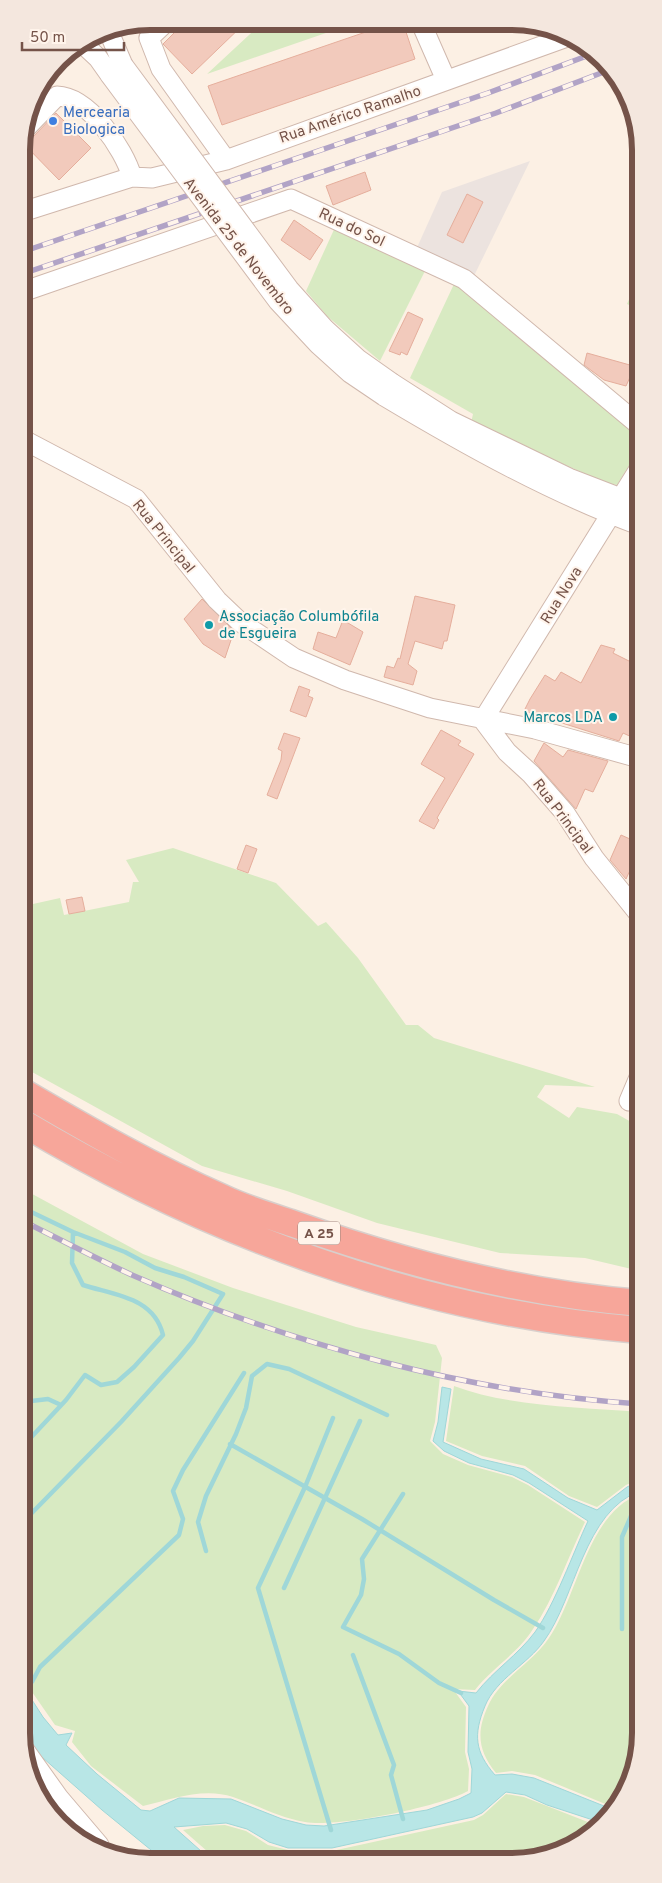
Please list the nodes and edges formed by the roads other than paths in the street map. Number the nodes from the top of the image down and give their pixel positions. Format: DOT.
graph roads {
  1 [pos="157,30"];
  2 [pos="424,30"];
  3 [pos="109,37"];
  4 [pos="558,39"];
  5 [pos="87,48"];
  6 [pos="116,70"];
  7 [pos="446,80"];
  8 [pos="34,120"];
  9 [pos="226,160"];
  10 [pos="132,177"];
  11 [pos="30,209"];
  12 [pos="30,289"];
  13 [pos="388,390"];
  14 [pos="632,419"];
  15 [pos="30,443"];
  16 [pos="632,480"];
  17 [pos="620,498"];
  18 [pos="632,502"];
  19 [pos="611,515"];
  20 [pos="632,522"];
  21 [pos="483,720"];
  22 [pos="632,756"];
  23 [pos="632,905"];
  24 [pos="632,1094"];
  25 [pos="30,1096"];
  26 [pos="629,1101"];
  27 [pos="30,1127"];
  28 [pos="632,1302"];
  29 [pos="632,1329"];
  30 [pos="34,1762"];
  31 [pos="94,1839"];
  1 -- 9 [label="street"];
  2 -- 7 [label="street"];
  3 -- 6 [label="street, Avenida 25 de Novembro"];
  4 -- 7 [label="street, Rua Américo Ramalho"];
  5 -- 6 [label="street, Avenida 25 de Novembro"];
  6 -- 13 [label="street, Avenida 25 de Novembro, bridge"];
  7 -- 9 [label="street, Rua Américo Ramalho"];
  8 -- 10 [label="street"];
  9 -- 10 [label="street, Rua Américo Ramalho"];
  10 -- 11 [label="street, Rua Américo Ramalho"];
  12 -- 14 [label="street, Rua do Sol"];
  13 -- 17 [label="street, Avenida 25 de Novembro"];
  13 -- 19 [label="street, Avenida 25 de Novembro"];
  15 -- 21 [label="street, Rua Principal"];
  16 -- 17 [label="street, Rua Nova"];
  17 -- 18 [label="street, Avenida 25 de Novembro"];
  17 -- 19 [label="street, Rua Nova"];
  19 -- 20 [label="street, Avenida 25 de Novembro"];
  19 -- 21 [label="street, Rua Nova"];
  21 -- 22 [label="street, Rua Principal"];
  21 -- 23 [label="street, Rua Principal"];
  24 -- 26 [label="street"];
  25 -- 28 [label="highway, A 25"];
  27 -- 29 [label="highway, A 25"];
  30 -- 31 [label="street"];
}
